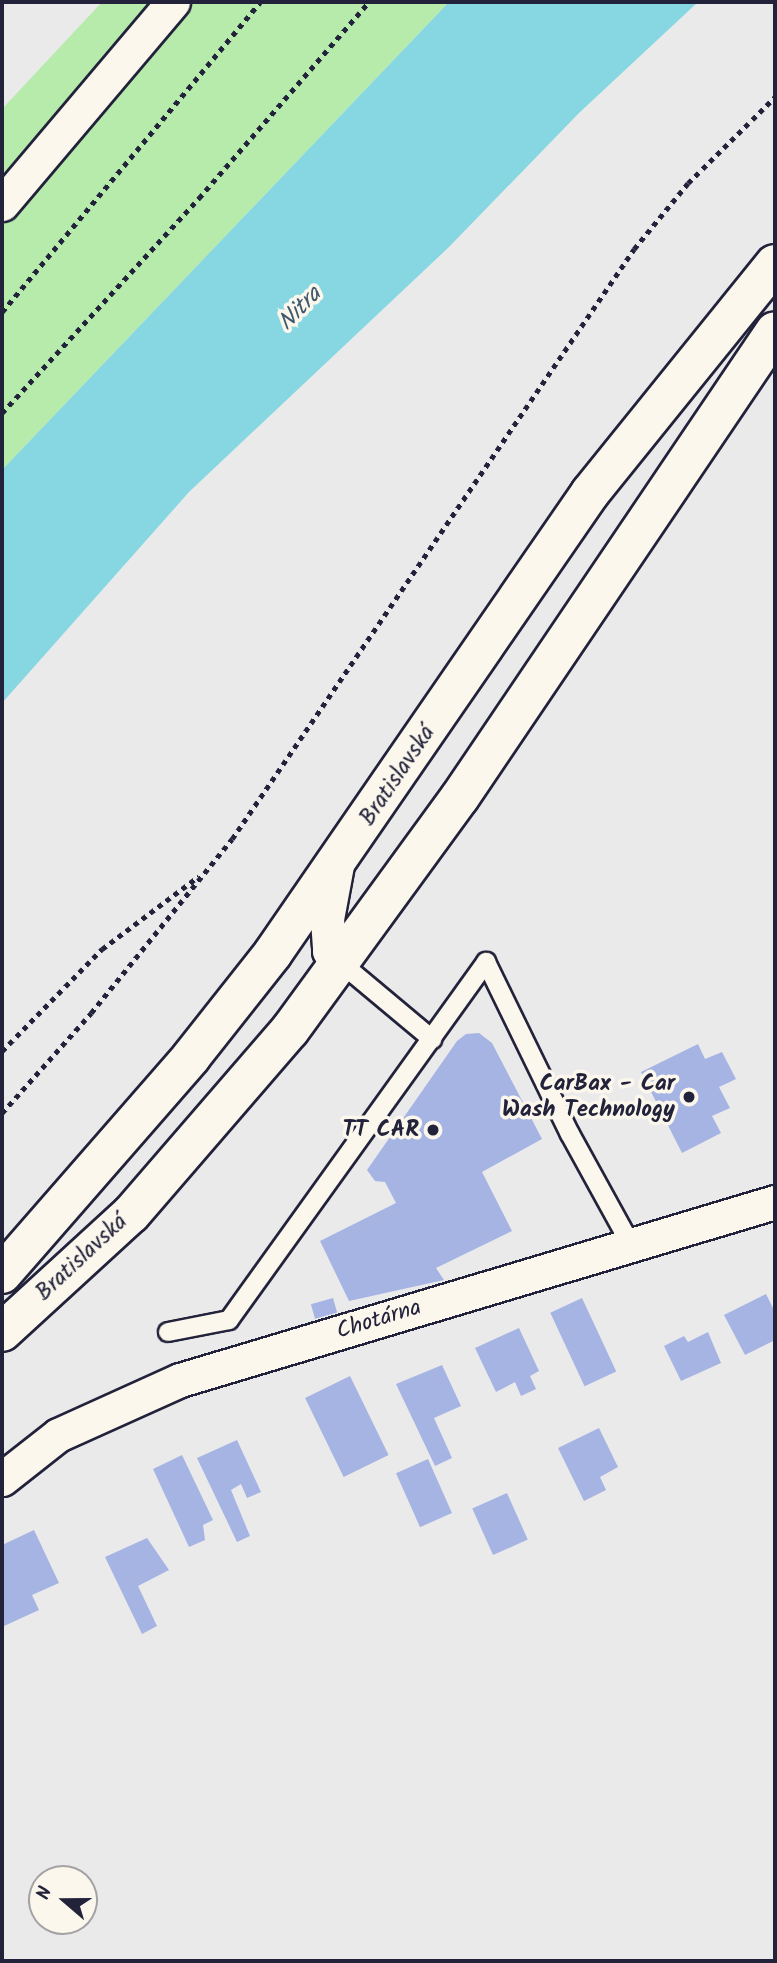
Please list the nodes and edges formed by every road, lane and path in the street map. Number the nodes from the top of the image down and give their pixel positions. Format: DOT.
graph roads {
  1 [pos="173,2"];
  2 [pos="260,2"];
  3 [pos="369,2"];
  4 [pos="775,97"];
  5 [pos="2,204"];
  6 [pos="775,264"];
  7 [pos="2,312"];
  8 [pos="775,331"];
  9 [pos="2,413"];
  10 [pos="337,865"];
  11 [pos="202,874"];
  12 [pos="341,962"];
  13 [pos="432,1039"];
  14 [pos="2,1051"];
  15 [pos="2,1113"];
  16 [pos="775,1202"];
  17 [pos="631,1245"];
  18 [pos="2,1275"];
  19 [pos="2,1332"];
  20 [pos="167,1332"];
  21 [pos="2,1479"];
  1 -- 5 [label="street"];
  2 -- 7 [label="path"];
  3 -- 9 [label="path"];
  4 -- 11 [label="path"];
  6 -- 10 [label="main road, Bratislavská"];
  8 -- 12 [label="main road, Bratislavská"];
  10 -- 12 [label="street"];
  10 -- 18 [label="main road, Bratislavská"];
  11 -- 14 [label="path"];
  11 -- 15 [label="path"];
  12 -- 13 [label="lane"];
  12 -- 19 [label="main road, Bratislavská"];
  13 -- 17 [label="lane"];
  13 -- 20 [label="lane"];
  16 -- 17 [label="street, Chotárna"];
  17 -- 21 [label="street, Chotárna"];
}
